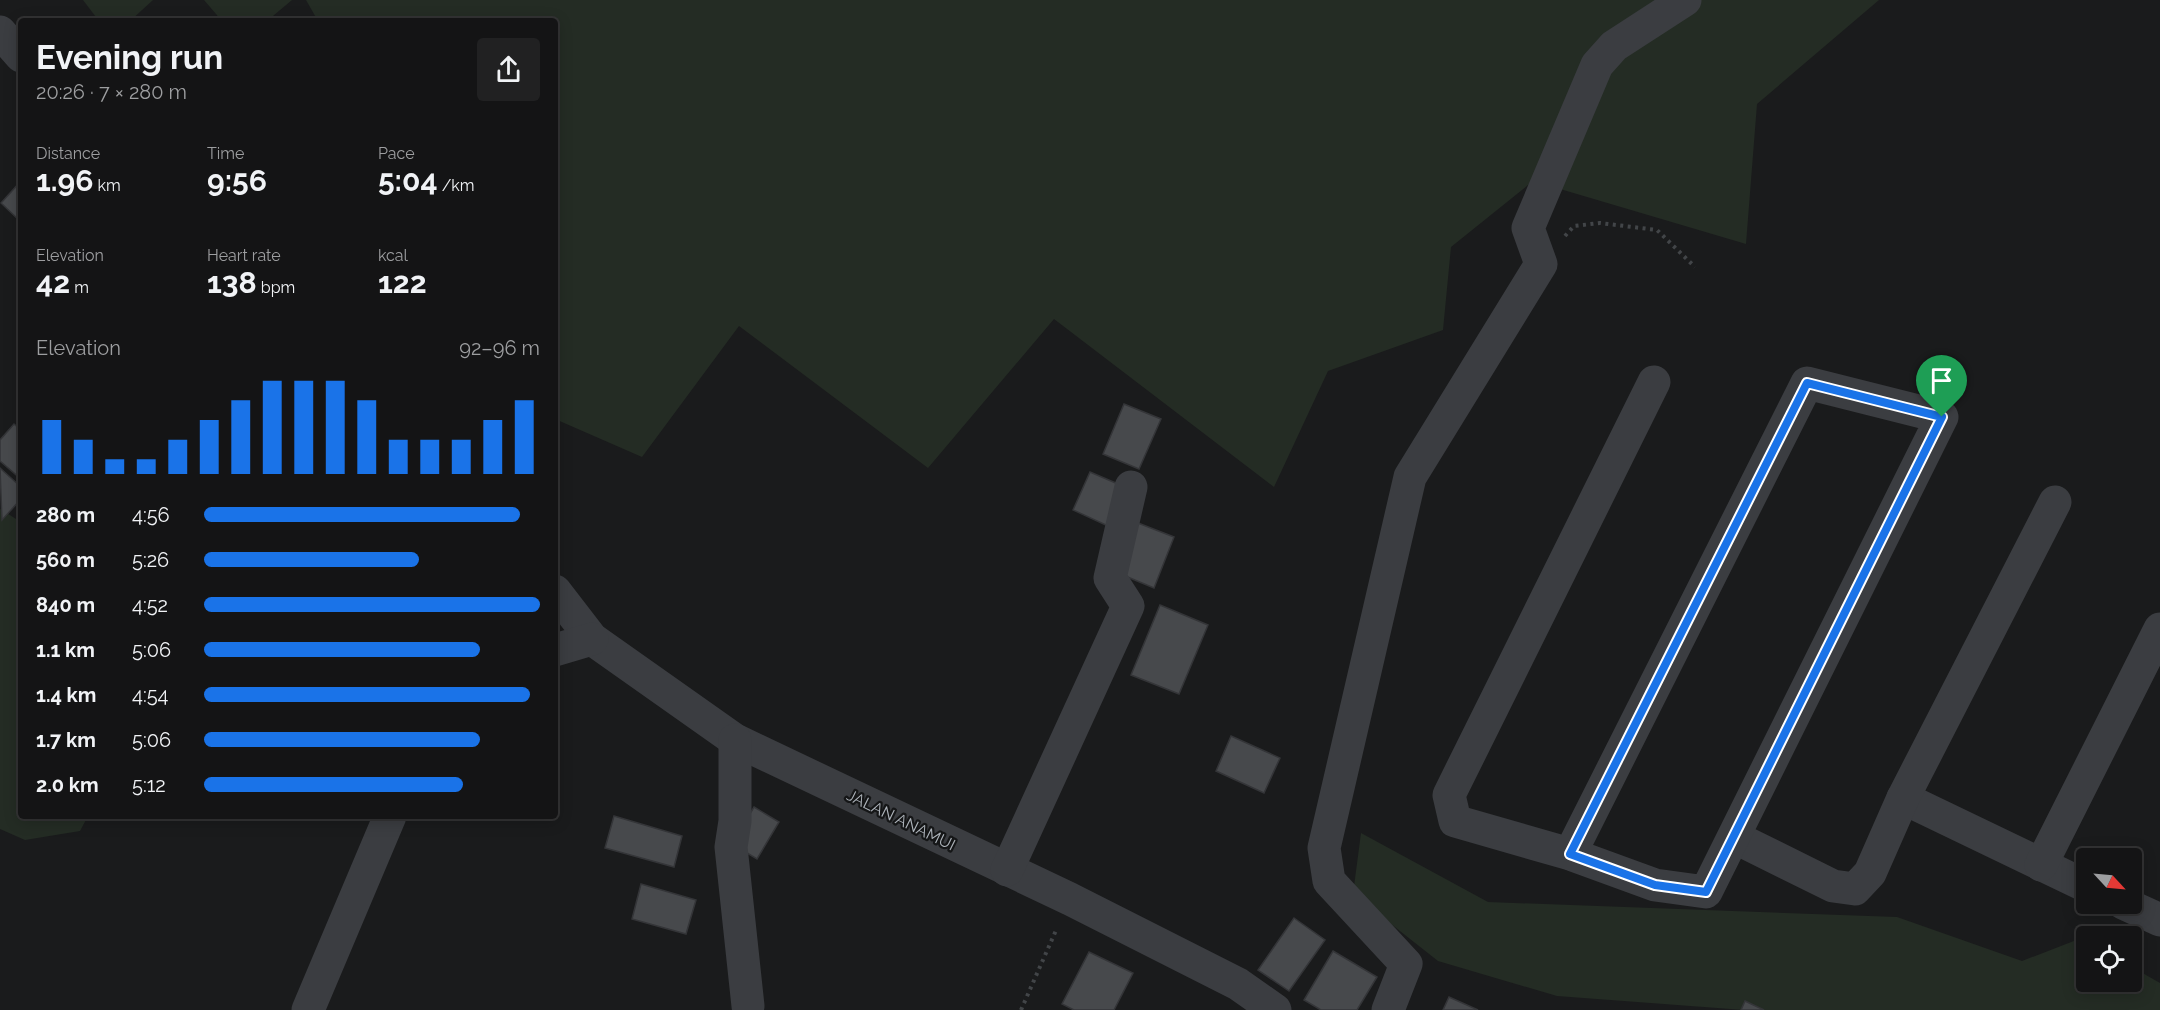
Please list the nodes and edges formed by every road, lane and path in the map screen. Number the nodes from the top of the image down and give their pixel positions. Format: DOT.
graph roads {
  1 [pos="1685,0"];
  2 [pos="0,32"];
  3 [pos="18,53"];
  4 [pos="1541,264"];
  5 [pos="1695,267"];
  6 [pos="1654,382"];
  7 [pos="1131,487"];
  8 [pos="2055,502"];
  9 [pos="558,595"];
  10 [pos="2160,629"];
  11 [pos="592,639"];
  12 [pos="558,649"];
  13 [pos="735,740"];
  14 [pos="1903,798"];
  15 [pos="389,819"];
  16 [pos="1734,837"];
  17 [pos="1570,854"];
  18 [pos="2042,865"];
  19 [pos="1007,870"];
  20 [pos="2076,881"];
  21 [pos="1070,899"];
  22 [pos="2142,912"];
  23 [pos="2160,920"];
  24 [pos="748,1006"];
  25 [pos="308,1010"];
  26 [pos="1021,1010"];
  27 [pos="1275,1010"];
  28 [pos="1388,1010"];
  1 -- 4 [label="street"];
  2 -- 3 [label="street"];
  4 -- 5 [label="path"];
  4 -- 28 [label="street"];
  6 -- 17 [label="street"];
  7 -- 19 [label="street"];
  8 -- 14 [label="street"];
  9 -- 11 [label="street, JALAN ANAMUI"];
  10 -- 18 [label="street"];
  11 -- 12 [label="street"];
  11 -- 13 [label="street, JALAN ANAMUI"];
  13 -- 19 [label="street, JALAN ANAMUI"];
  13 -- 24 [label="street"];
  14 -- 16 [label="street"];
  14 -- 18 [label="street"];
  15 -- 25 [label="street"];
  16 -- 17 [label="street"];
  16 -- 17 [label="street"];
  18 -- 20 [label="street"];
  19 -- 21 [label="street, JALAN ANAMUI"];
  21 -- 26 [label="path"];
  21 -- 27 [label="street, JALAN ANAMUI"];
  22 -- 23 [label="street"];
}
